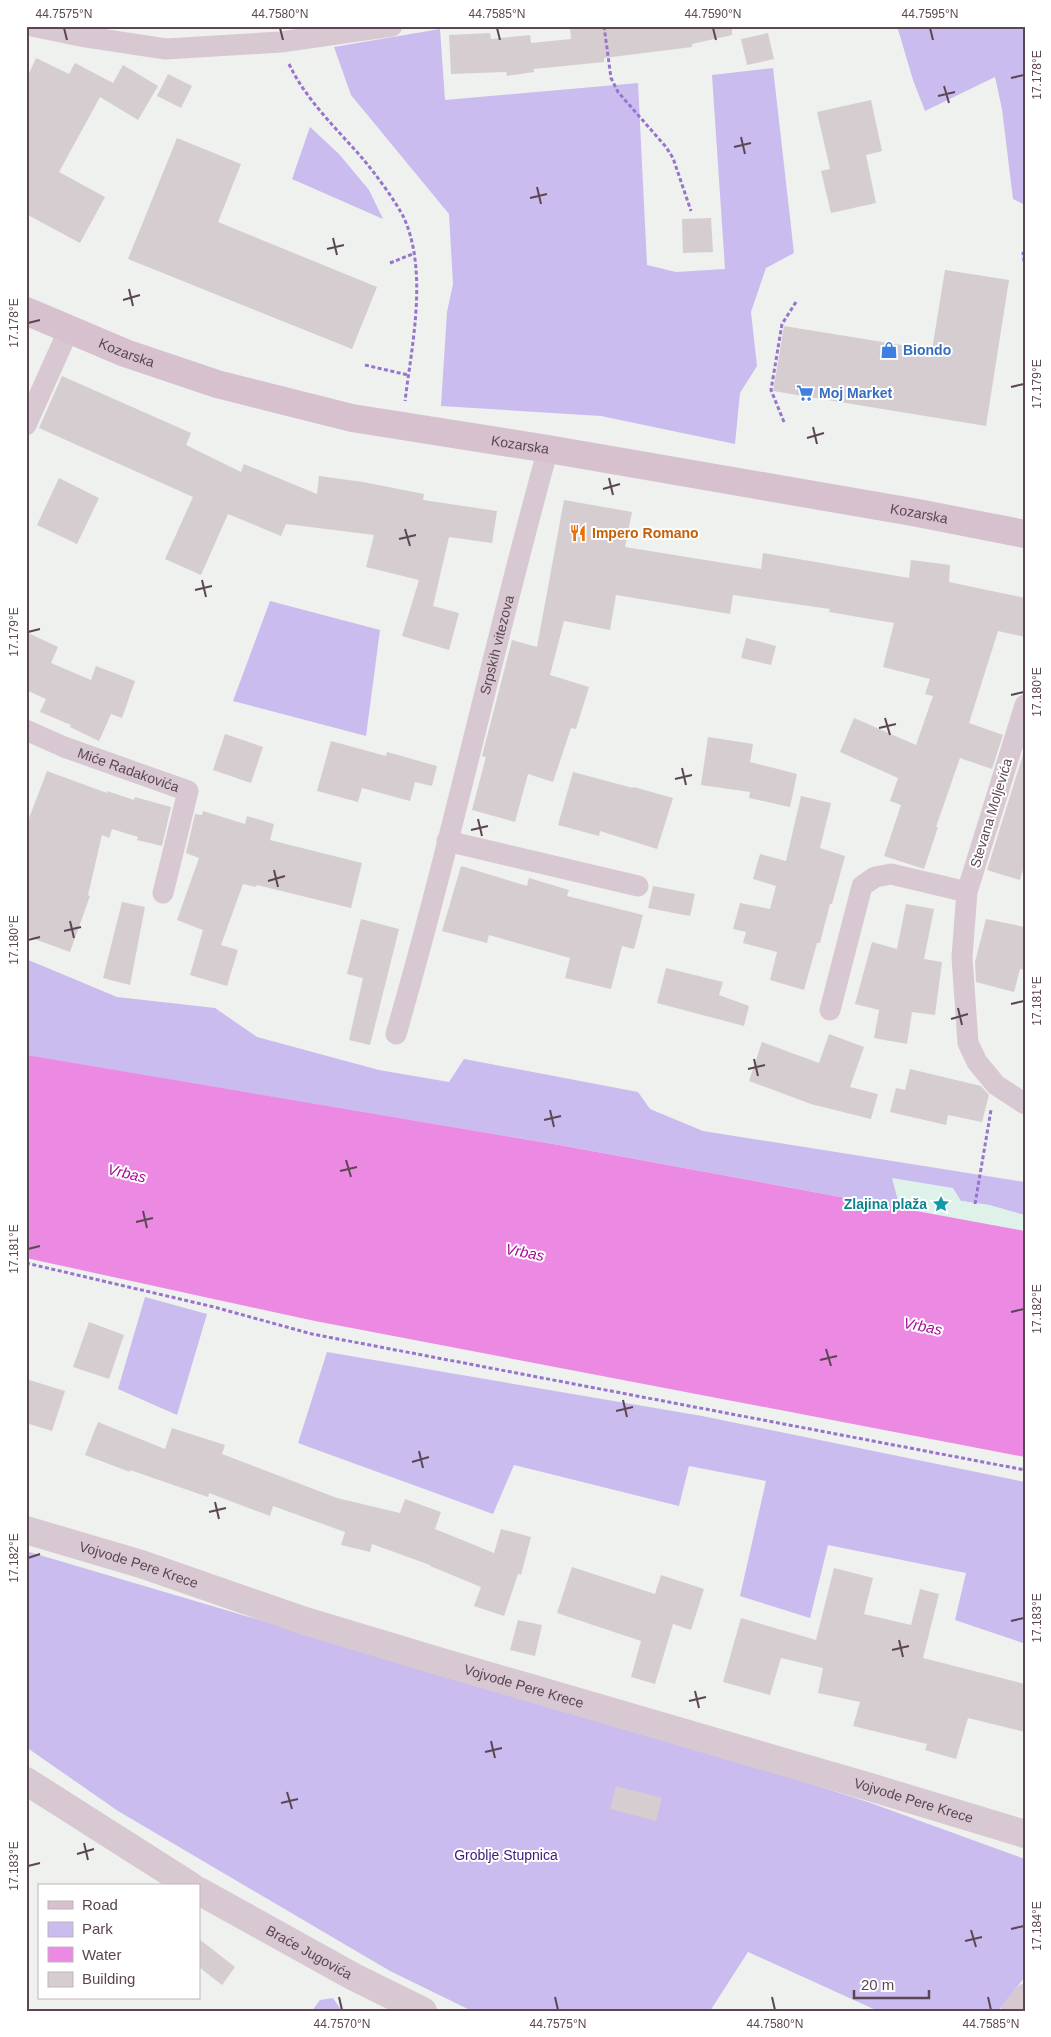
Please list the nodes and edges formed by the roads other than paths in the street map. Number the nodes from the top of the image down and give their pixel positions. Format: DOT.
graph roads {
  1 [pos="32,26"];
  2 [pos="392,26"];
  3 [pos="26,311"];
  4 [pos="69,330"];
  5 [pos="26,425"];
  6 [pos="548,449"];
  7 [pos="1025,534"];
  8 [pos="1025,705"];
  9 [pos="26,730"];
  10 [pos="447,841"];
  11 [pos="638,886"];
  12 [pos="967,892"];
  13 [pos="163,893"];
  14 [pos="830,1010"];
  15 [pos="396,1034"];
  16 [pos="1025,1104"];
  17 [pos="26,1530"];
  18 [pos="26,1781"];
  19 [pos="1025,1834"];
  20 [pos="188,1884"];
  21 [pos="200,1891"];
  22 [pos="423,2011"];
  1 -- 2 [label="street"];
  3 -- 4 [label="main road, Kozarska"];
  4 -- 5 [label="street"];
  4 -- 6 [label="main road, Kozarska"];
  6 -- 7 [label="main road, Kozarska"];
  6 -- 10 [label="street, Srpskih vitezova"];
  8 -- 12 [label="street, Stevana Moljevića"];
  9 -- 13 [label="street, Miće Radakovića"];
  10 -- 11 [label="street"];
  10 -- 15 [label="street, Srpskih vitezova"];
  12 -- 14 [label="street"];
  12 -- 16 [label="street, Stevana Moljevića"];
  17 -- 19 [label="street, Vojvode Pere Krece"];
  18 -- 20 [label="street"];
  21 -- 22 [label="street, Braće Jugovića"];
}
